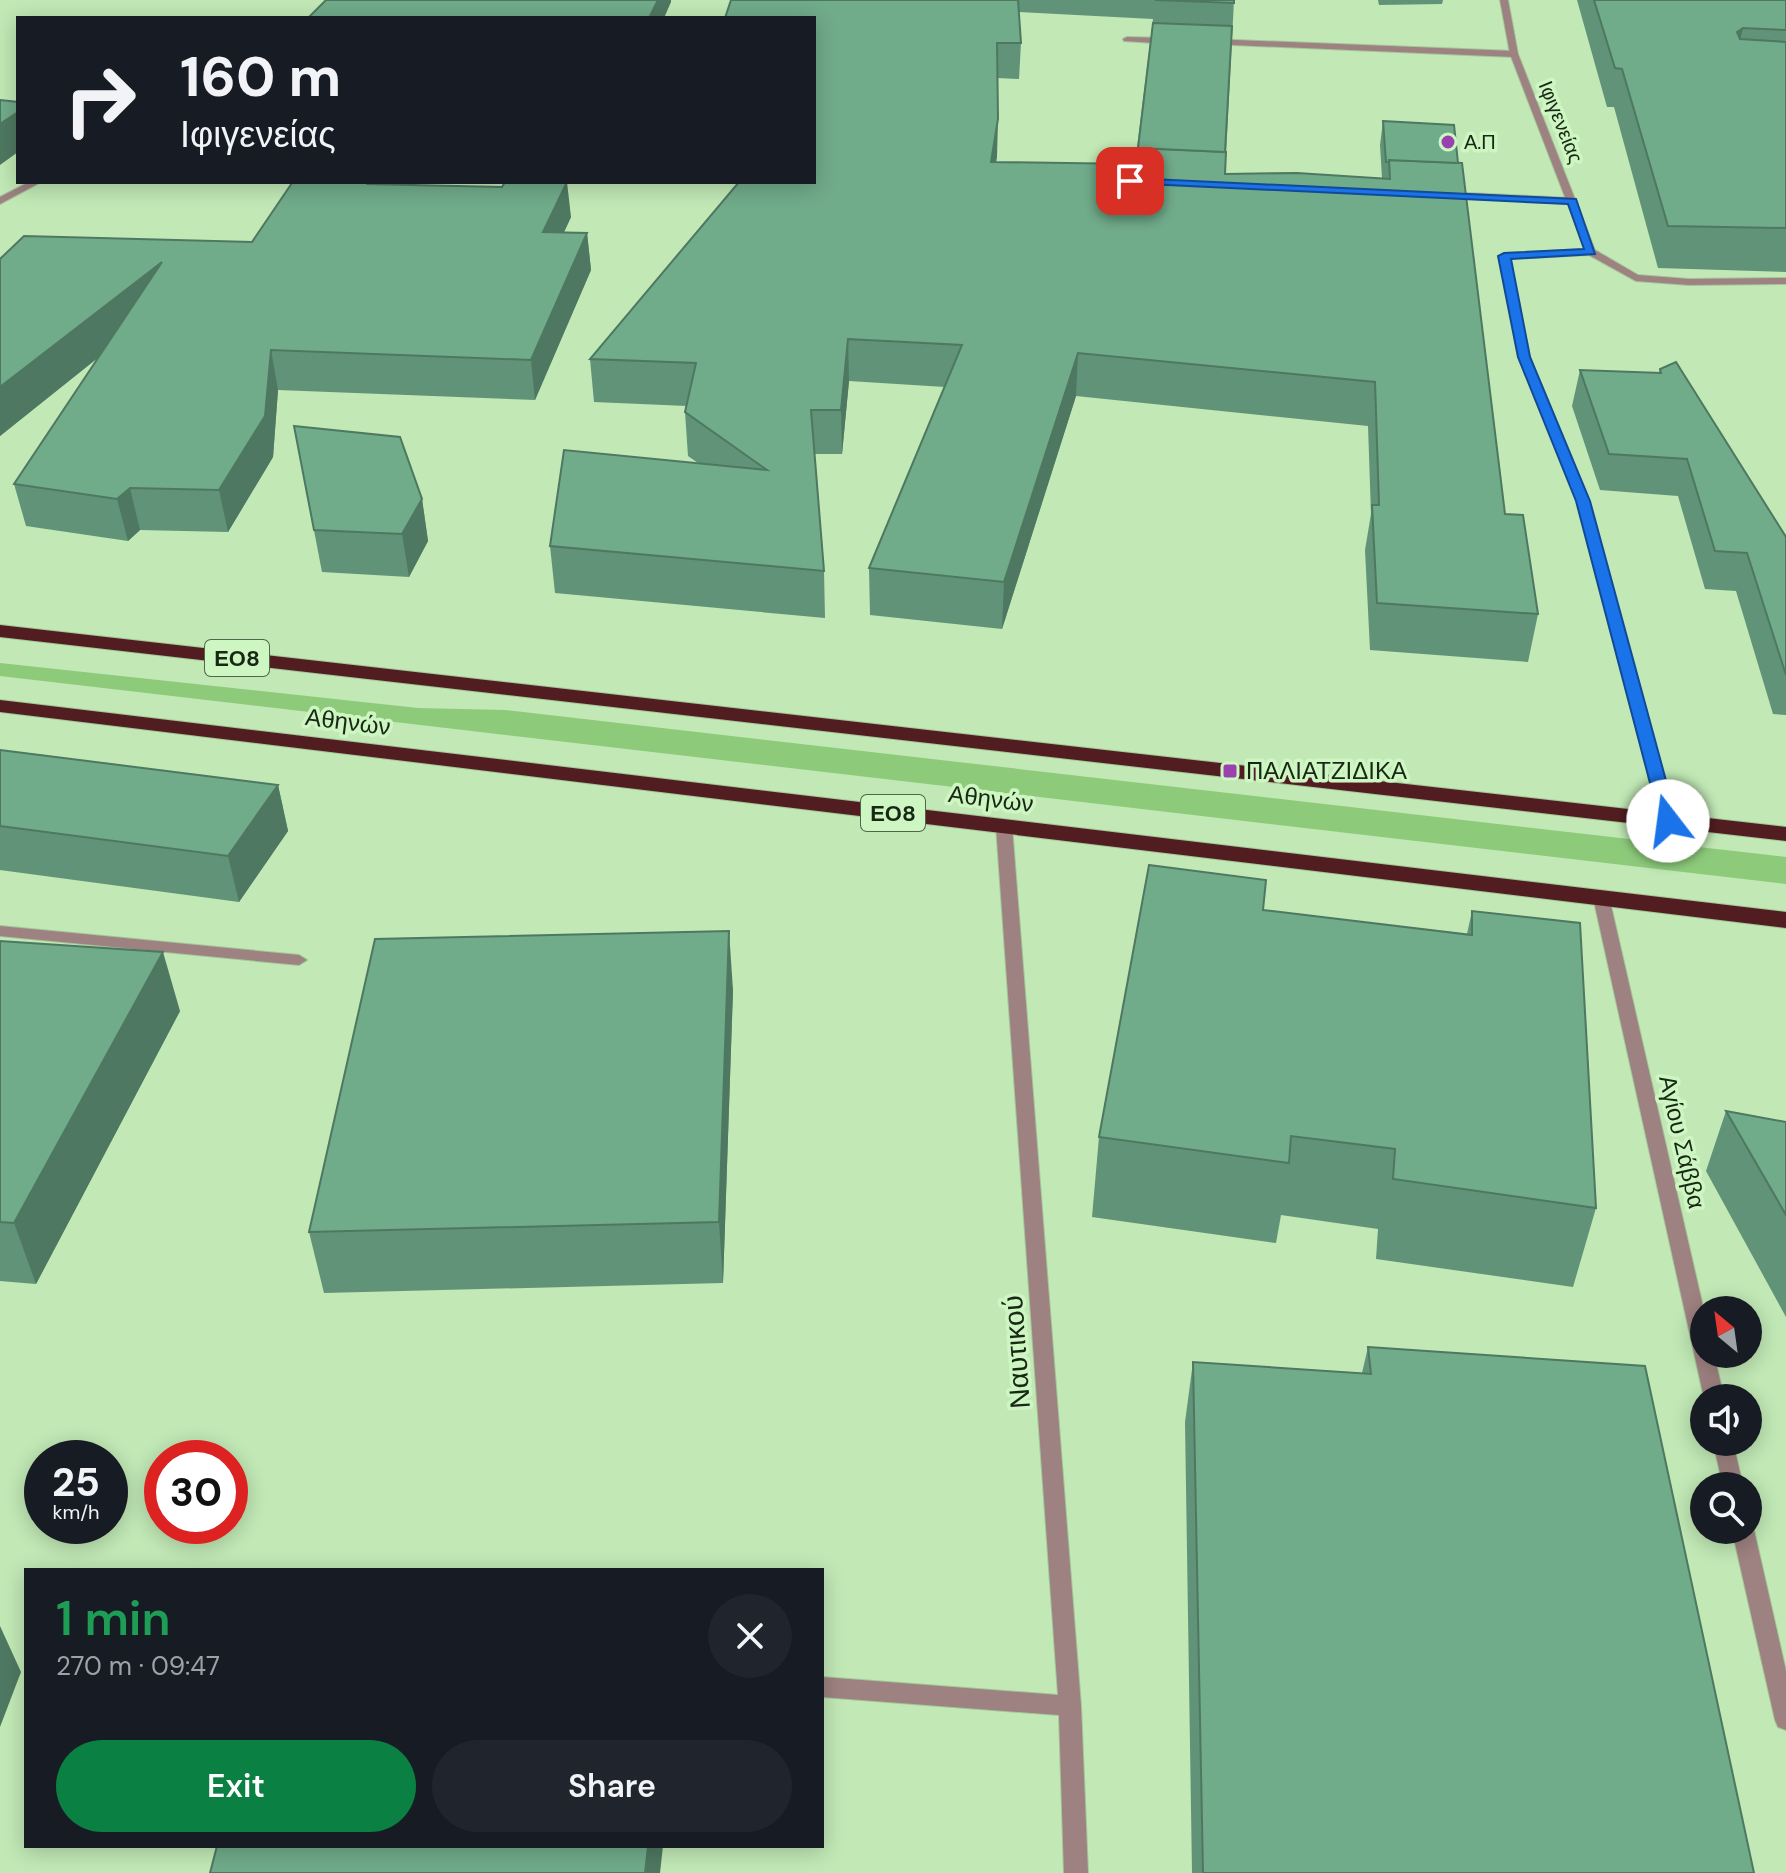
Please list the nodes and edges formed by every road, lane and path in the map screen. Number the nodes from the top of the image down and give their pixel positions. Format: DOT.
graph roads {
  1 [pos="1504,0"];
  2 [pos="1127,39"];
  3 [pos="1174,41"];
  4 [pos="1205,42"];
  5 [pos="1514,54"];
  6 [pos="32,184"];
  7 [pos="1430,195"];
  8 [pos="0,201"];
  9 [pos="1572,201"];
  10 [pos="1591,252"];
  11 [pos="1786,281"];
  12 [pos="0,631"];
  13 [pos="0,706"];
  14 [pos="1668,821"];
  15 [pos="1004,826"];
  16 [pos="1786,834"];
  17 [pos="1601,897"];
  18 [pos="1786,920"];
  19 [pos="0,931"];
  20 [pos="299,960"];
  21 [pos="1711,1384"];
  22 [pos="1746,1544"];
  23 [pos="824,1687"];
  24 [pos="1070,1706"];
  25 [pos="1786,1720"];
  26 [pos="1076,1873"];
  1 -- 5 [label="street, Ιφιγενείας"];
  2 -- 3 [label="street"];
  4 -- 5 [label="street"];
  5 -- 9 [label="street, Ιφιγενείας"];
  6 -- 8 [label="street"];
  7 -- 9 [label="street"];
  9 -- 10 [label="street, Ιφιγενείας"];
  10 -- 11 [label="street"];
  10 -- 14 [label="street"];
  12 -- 14 [label="highway, ΕΟ8"];
  13 -- 15 [label="highway, Αθηνών / ΕΟ8"];
  14 -- 16 [label="highway, ΕΟ8"];
  15 -- 17 [label="highway, Αθηνών / ΕΟ8"];
  15 -- 24 [label="street, Ναυτικού"];
  17 -- 18 [label="highway, Αθηνών / ΕΟ8"];
  17 -- 21 [label="street, Αγίου Σάββα"];
  19 -- 20 [label="street"];
  22 -- 25 [label="street"];
  23 -- 24 [label="street"];
  24 -- 26 [label="street, Ναυτικού"];
}
